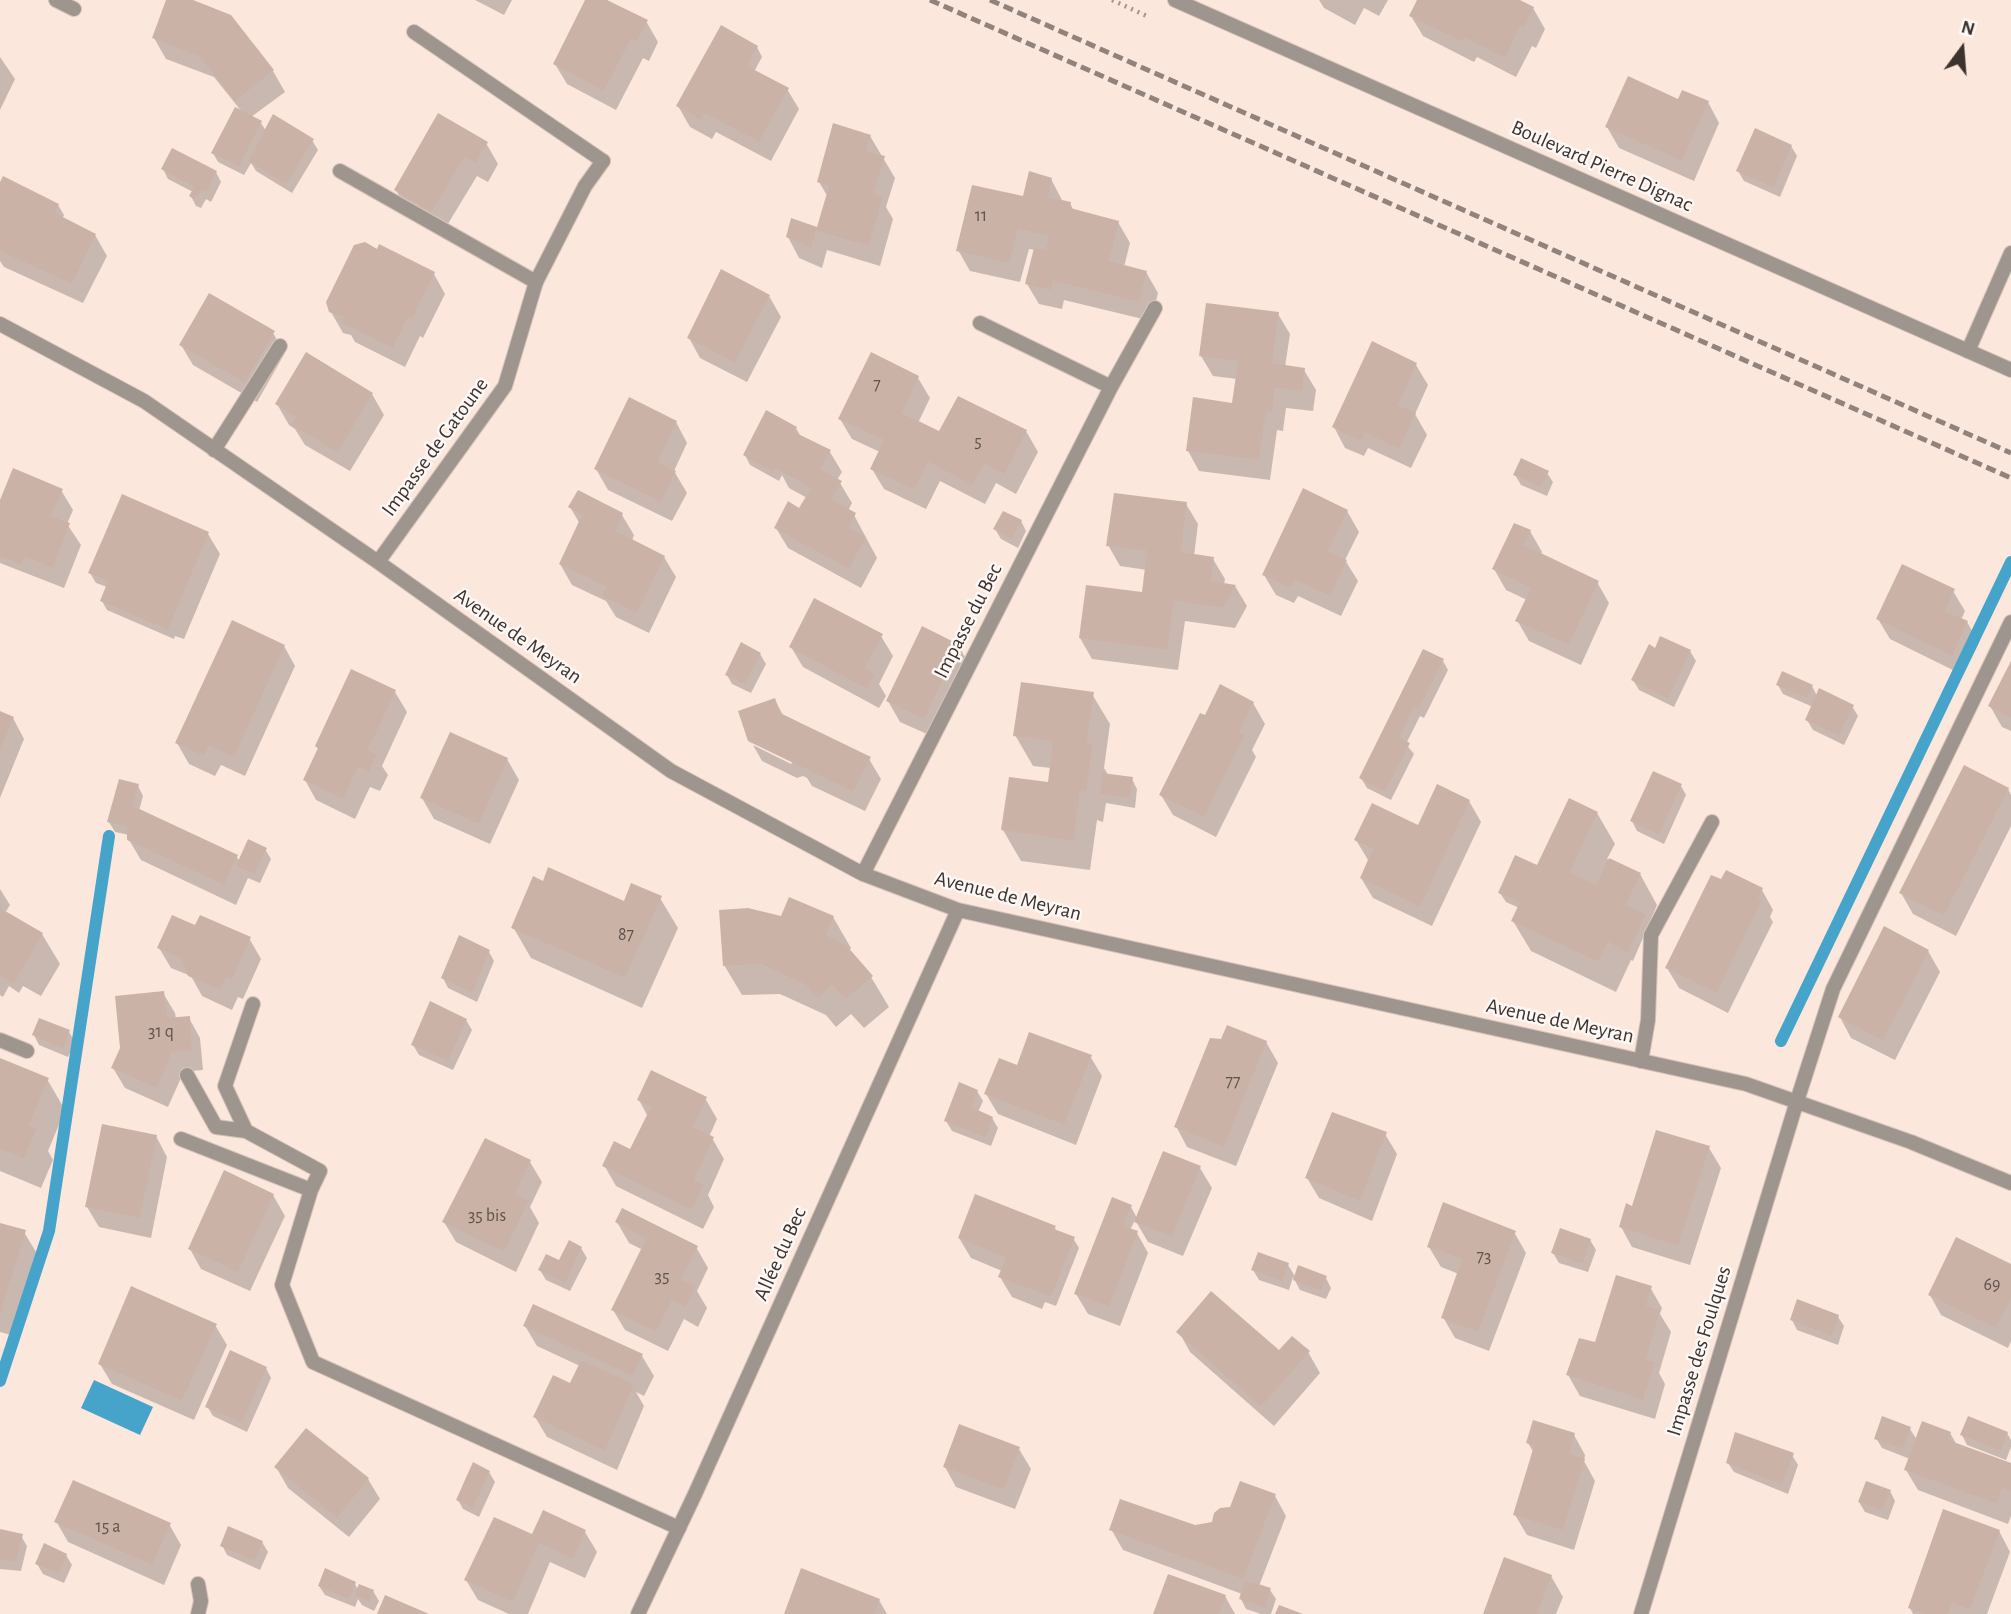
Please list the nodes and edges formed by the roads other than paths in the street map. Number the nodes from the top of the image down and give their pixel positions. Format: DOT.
graph roads {
  1 [pos="56,0"];
  2 [pos="1175,0"];
  3 [pos="74,9"];
  4 [pos="414,32"];
  5 [pos="340,171"];
  6 [pos="2011,253"];
  7 [pos="536,282"];
  8 [pos="1155,308"];
  9 [pos="980,323"];
  10 [pos="0,324"];
  11 [pos="280,346"];
  12 [pos="1968,351"];
  13 [pos="2011,370"];
  14 [pos="1111,387"];
  15 [pos="214,450"];
  16 [pos="377,562"];
  17 [pos="2011,622"];
  18 [pos="1712,822"];
  19 [pos="863,874"];
  20 [pos="958,910"];
  21 [pos="253,1004"];
  22 [pos="0,1040"];
  23 [pos="27,1051"];
  24 [pos="1641,1061"];
  25 [pos="187,1075"];
  26 [pos="1797,1101"];
  27 [pos="246,1131"];
  28 [pos="181,1139"];
  29 [pos="2011,1183"];
  30 [pos="311,1189"];
  31 [pos="679,1528"];
  32 [pos="198,1584"];
  33 [pos="198,1614"];
  34 [pos="638,1614"];
  35 [pos="1641,1614"];
  1 -- 3 [label="street"];
  2 -- 12 [label="street, Boulevard Pierre Dignac"];
  4 -- 7 [label="street, Impasse de Gatoune"];
  5 -- 7 [label="street"];
  6 -- 12 [label="street"];
  7 -- 16 [label="street, Impasse de Gatoune"];
  8 -- 14 [label="street, Impasse du Bec"];
  9 -- 14 [label="street"];
  10 -- 15 [label="street, Avenue de Meyran"];
  11 -- 15 [label="street"];
  12 -- 13 [label="street, Boulevard Pierre Dignac"];
  14 -- 19 [label="street, Impasse du Bec"];
  15 -- 16 [label="street, Avenue de Meyran"];
  16 -- 19 [label="street, Avenue de Meyran"];
  17 -- 26 [label="street, Impasse des Foulques"];
  18 -- 24 [label="street"];
  19 -- 20 [label="street, Avenue de Meyran"];
  20 -- 24 [label="street, Avenue de Meyran"];
  20 -- 31 [label="street, Allée du Bec"];
  21 -- 27 [label="street"];
  22 -- 23 [label="street"];
  24 -- 26 [label="street, Avenue de Meyran"];
  25 -- 27 [label="street"];
  26 -- 29 [label="street, Avenue de Meyran"];
  26 -- 35 [label="street, Impasse des Foulques"];
  27 -- 30 [label="street"];
  28 -- 30 [label="street"];
  30 -- 31 [label="street"];
  31 -- 34 [label="street, Allée du Bec"];
  32 -- 33 [label="street"];
}
